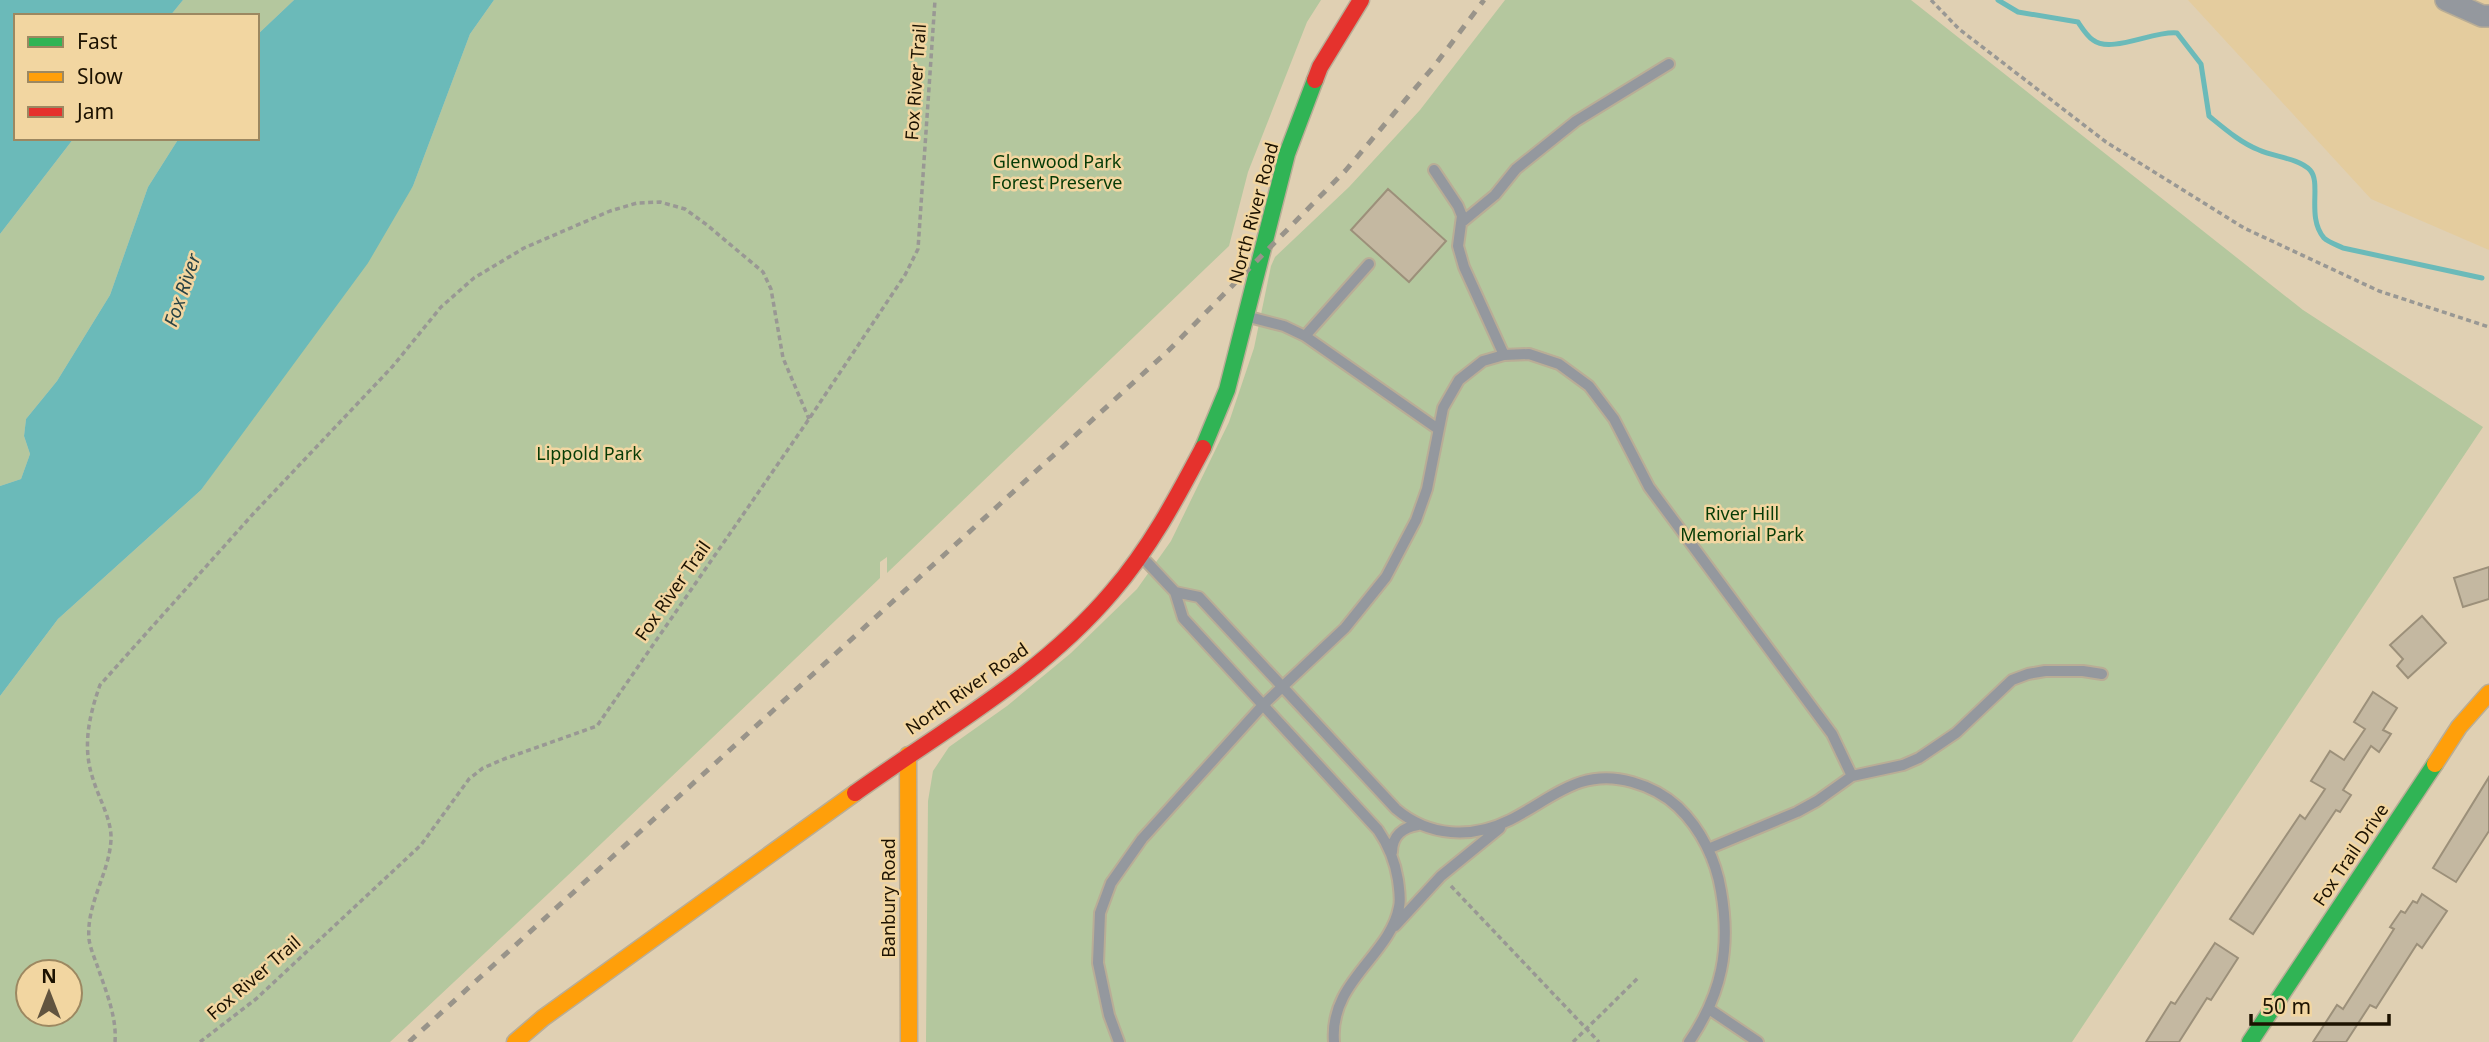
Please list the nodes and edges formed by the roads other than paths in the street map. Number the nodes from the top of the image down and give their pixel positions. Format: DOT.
graph roads {
  1 [pos="1361,0"];
  2 [pos="2446,0"];
  3 [pos="2489,16"];
  4 [pos="1669,64"];
  5 [pos="1434,170"];
  6 [pos="1461,223"];
  7 [pos="1369,264"];
  8 [pos="1247,317"];
  9 [pos="1305,336"];
  10 [pos="1504,355"];
  11 [pos="1438,429"];
  12 [pos="1141,556"];
  13 [pos="1175,592"];
  14 [pos="2102,674"];
  15 [pos="1283,688"];
  16 [pos="2489,693"];
  17 [pos="1263,705"];
  18 [pos="908,755"];
  19 [pos="1852,776"];
  20 [pos="1511,820"];
  21 [pos="1418,825"];
  22 [pos="1708,849"];
  23 [pos="1392,855"];
  24 [pos="1390,931"];
  25 [pos="1709,1009"];
  26 [pos="515,1042"];
  27 [pos="909,1042"];
  28 [pos="1119,1042"];
  29 [pos="1334,1042"];
  30 [pos="1689,1042"];
  31 [pos="1758,1042"];
  32 [pos="2250,1042"];
  1 -- 8 [label="main road, North River Road"];
  2 -- 3 [label="street"];
  4 -- 6 [label="lane"];
  5 -- 6 [label="lane"];
  6 -- 10 [label="lane"];
  7 -- 9 [label="lane"];
  8 -- 9 [label="lane"];
  8 -- 12 [label="main road, North River Road"];
  9 -- 11 [label="lane"];
  10 -- 11 [label="lane"];
  10 -- 19 [label="lane"];
  11 -- 15 [label="lane"];
  12 -- 13 [label="lane"];
  12 -- 18 [label="main road, North River Road"];
  13 -- 15 [label="lane"];
  13 -- 17 [label="lane"];
  14 -- 19 [label="lane"];
  15 -- 17 [label="lane"];
  15 -- 21 [label="lane"];
  16 -- 32 [label="main road, Fox Trail Drive"];
  17 -- 23 [label="lane"];
  17 -- 28 [label="lane"];
  18 -- 26 [label="main road, North River Road"];
  18 -- 27 [label="main road, Banbury Road"];
  19 -- 22 [label="lane"];
  20 -- 21 [label="lane"];
  20 -- 22 [label="lane"];
  20 -- 24 [label="lane"];
  21 -- 23 [label="lane"];
  22 -- 25 [label="lane"];
  23 -- 24 [label="lane"];
  24 -- 29 [label="lane"];
  25 -- 30 [label="lane"];
  25 -- 31 [label="lane"];
}
